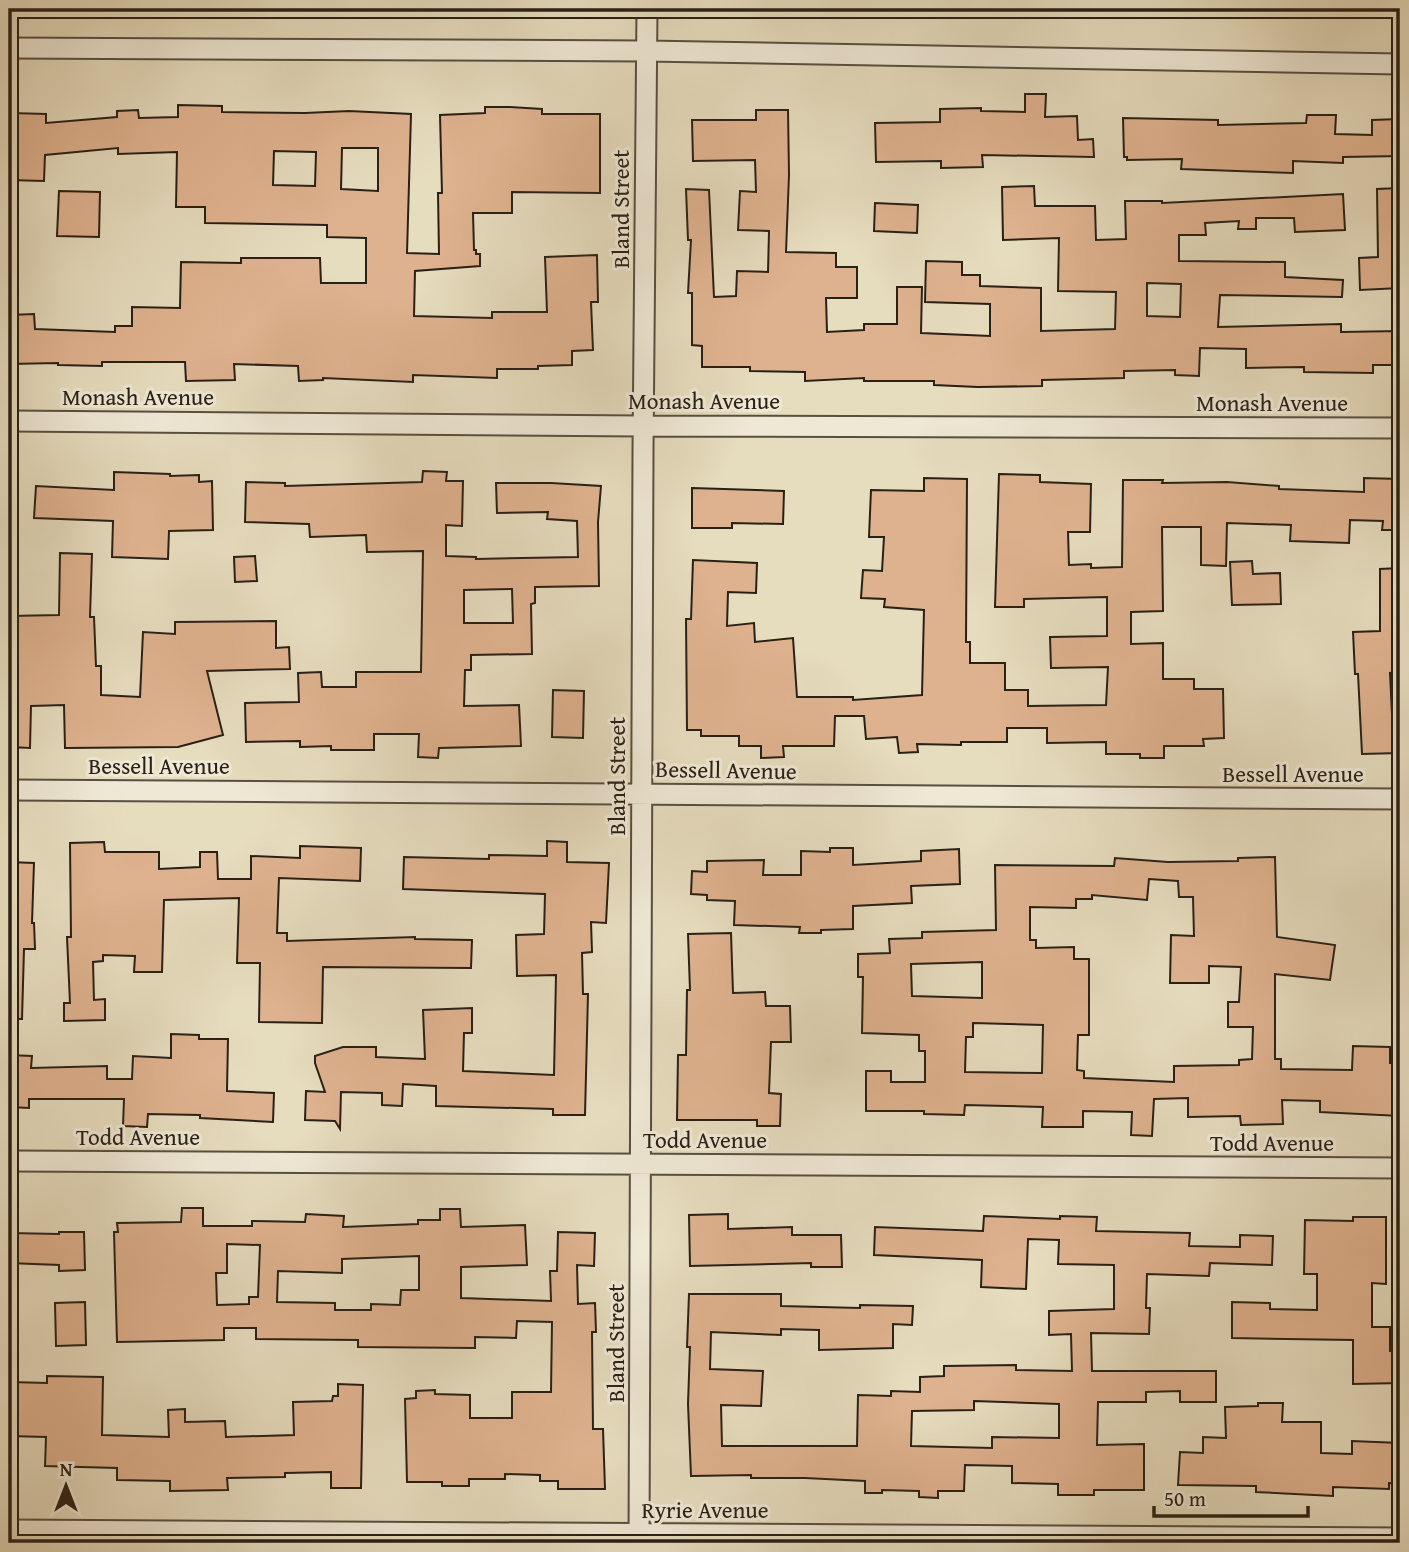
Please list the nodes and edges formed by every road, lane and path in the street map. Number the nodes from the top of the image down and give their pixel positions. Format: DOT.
graph roads {
  1 [pos="647,9"];
  2 [pos="9,48"];
  3 [pos="646,51"];
  4 [pos="1400,64"];
  5 [pos="9,421"];
  6 [pos="643,426"];
  7 [pos="1400,428"];
  8 [pos="9,790"];
  9 [pos="642,794"];
  10 [pos="1400,799"];
  11 [pos="9,1161"];
  12 [pos="641,1165"];
  13 [pos="1400,1168"];
  14 [pos="9,1530"];
  15 [pos="1400,1538"];
  16 [pos="639,1539"];
  1 -- 3 [label="street, Bland Street"];
  2 -- 3 [label="street"];
  3 -- 4 [label="street"];
  3 -- 6 [label="street, Bland Street"];
  5 -- 6 [label="street, Monash Avenue"];
  6 -- 7 [label="street, Monash Avenue"];
  6 -- 9 [label="street, Bland Street"];
  8 -- 9 [label="street, Bessell Avenue"];
  9 -- 10 [label="street, Bessell Avenue"];
  9 -- 12 [label="street, Bland Street"];
  11 -- 12 [label="street, Todd Avenue"];
  12 -- 13 [label="street, Todd Avenue"];
  12 -- 16 [label="street, Bland Street"];
  14 -- 16 [label="street, Ryrie Avenue"];
  15 -- 16 [label="street, Ryrie Avenue"];
}
